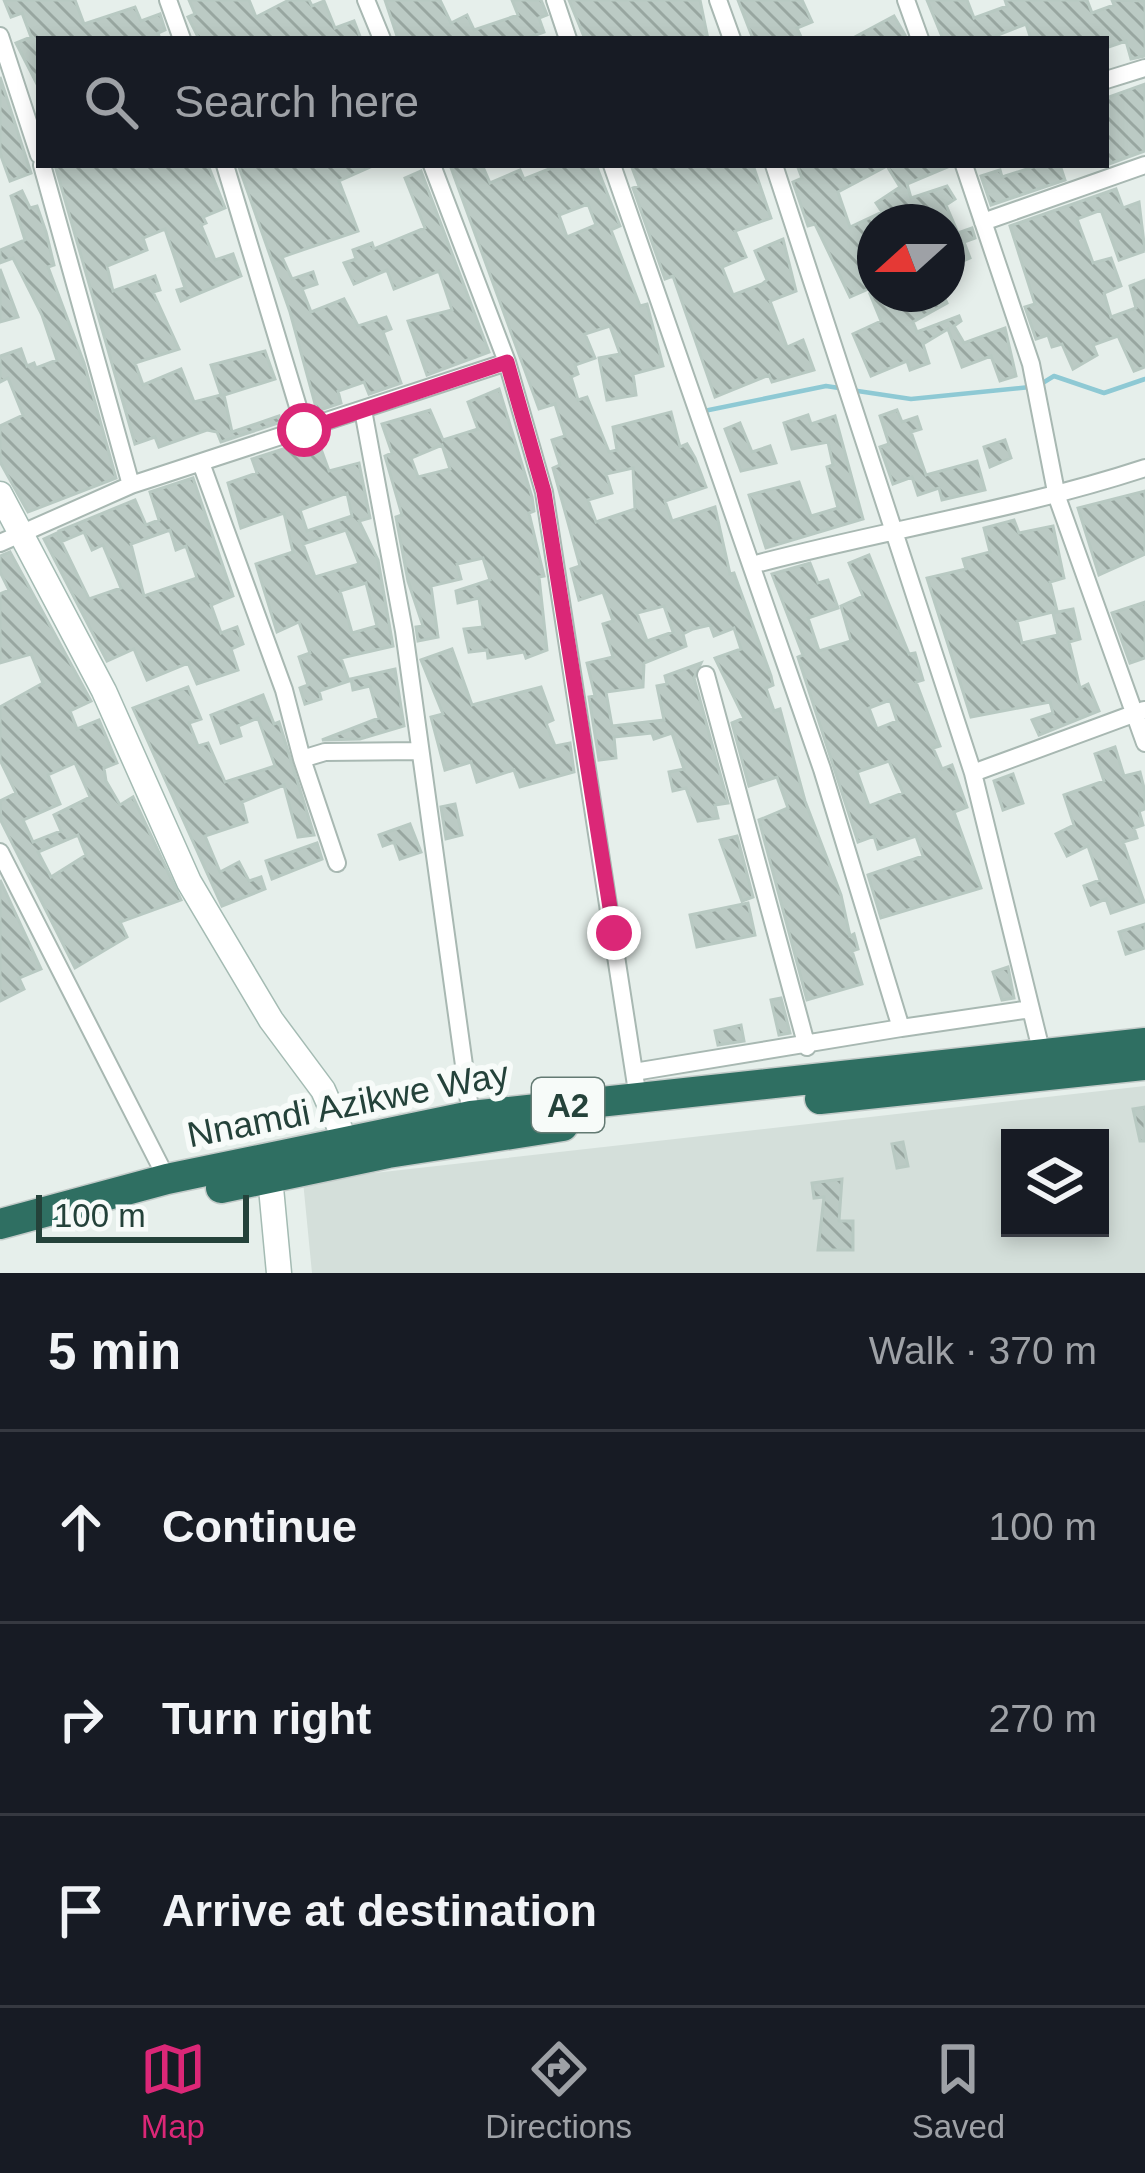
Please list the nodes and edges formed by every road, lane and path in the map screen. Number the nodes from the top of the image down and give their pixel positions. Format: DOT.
graph roads {
  1 [pos="168,0"];
  2 [pos="366,0"];
  3 [pos="555,0"];
  4 [pos="718,0"];
  5 [pos="906,0"];
  6 [pos="0,36"];
  7 [pos="181,36"];
  8 [pos="381,36"];
  9 [pos="567,36"];
  10 [pos="731,36"];
  11 [pos="919,36"];
  12 [pos="1145,68"];
  13 [pos="1109,79"];
  14 [pos="36,146"];
  15 [pos="1145,165"];
  16 [pos="43,168"];
  17 [pos="226,168"];
  18 [pos="432,168"];
  19 [pos="613,168"];
  20 [pos="775,168"];
  21 [pos="965,168"];
  22 [pos="983,222"];
  23 [pos="507,362"];
  24 [pos="362,410"];
  25 [pos="304,430"];
  26 [pos="201,463"];
  27 [pos="1145,469"];
  28 [pos="131,485"];
  29 [pos="0,494"];
  30 [pos="1057,497"];
  31 [pos="896,527"];
  32 [pos="10,538"];
  33 [pos="752,565"];
  34 [pos="706,675"];
  35 [pos="1140,711"];
  36 [pos="1145,743"];
  37 [pos="419,751"];
  38 [pos="302,759"];
  39 [pos="973,773"];
  40 [pos="0,852"];
  41 [pos="337,862"];
  42 [pos="1030,1009"];
  43 [pos="901,1028"];
  44 [pos="1145,1043"];
  45 [pos="808,1047"];
  46 [pos="1042,1054"];
  47 [pos="1145,1065"];
  48 [pos="636,1085"];
  49 [pos="471,1116"];
  50 [pos="345,1140"];
  51 [pos="270,1177"];
  52 [pos="167,1179"];
  53 [pos="1,1227"];
  54 [pos="279,1273"];
  1 -- 7 [label="street"];
  2 -- 8 [label="street"];
  3 -- 9 [label="street"];
  4 -- 10 [label="street"];
  5 -- 11 [label="street"];
  6 -- 14 [label="street"];
  12 -- 13 [label="street"];
  15 -- 22 [label="street"];
  16 -- 28 [label="street"];
  17 -- 25 [label="street"];
  18 -- 23 [label="street"];
  19 -- 33 [label="street"];
  20 -- 31 [label="street"];
  21 -- 22 [label="street"];
  22 -- 30 [label="street"];
  23 -- 24 [label="street"];
  23 -- 48 [label="street"];
  24 -- 25 [label="street"];
  24 -- 37 [label="street"];
  25 -- 26 [label="street"];
  26 -- 28 [label="street"];
  26 -- 38 [label="street"];
  27 -- 30 [label="street"];
  28 -- 32 [label="street"];
  29 -- 32 [label="main road"];
  30 -- 31 [label="street"];
  30 -- 35 [label="street"];
  31 -- 33 [label="street"];
  31 -- 39 [label="street"];
  32 -- 50 [label="main road"];
  33 -- 43 [label="street"];
  34 -- 45 [label="street"];
  35 -- 36 [label="street"];
  35 -- 39 [label="street"];
  37 -- 38 [label="street"];
  37 -- 49 [label="street"];
  38 -- 41 [label="street"];
  39 -- 42 [label="street"];
  40 -- 52 [label="street"];
  42 -- 43 [label="street"];
  42 -- 46 [label="street"];
  43 -- 45 [label="street"];
  44 -- 46 [label="highway, Nnamdi Azikwe Way / A2"];
  45 -- 48 [label="street"];
  46 -- 48 [label="highway, Nnamdi Azikwe Way / A2"];
  47 -- 51 [label="highway, Nnamdi Azikwe Way / A2"];
  48 -- 49 [label="highway, Nnamdi Azikwe Way / A2"];
  49 -- 50 [label="highway, Nnamdi Azikwe Way / A2"];
  50 -- 52 [label="highway, Nnamdi Azikwe Way / A2"];
  51 -- 53 [label="highway, Nnamdi Azikwe Way / A2"];
  51 -- 54 [label="main road"];
  52 -- 53 [label="highway, Nnamdi Azikwe Way / A2"];
}
